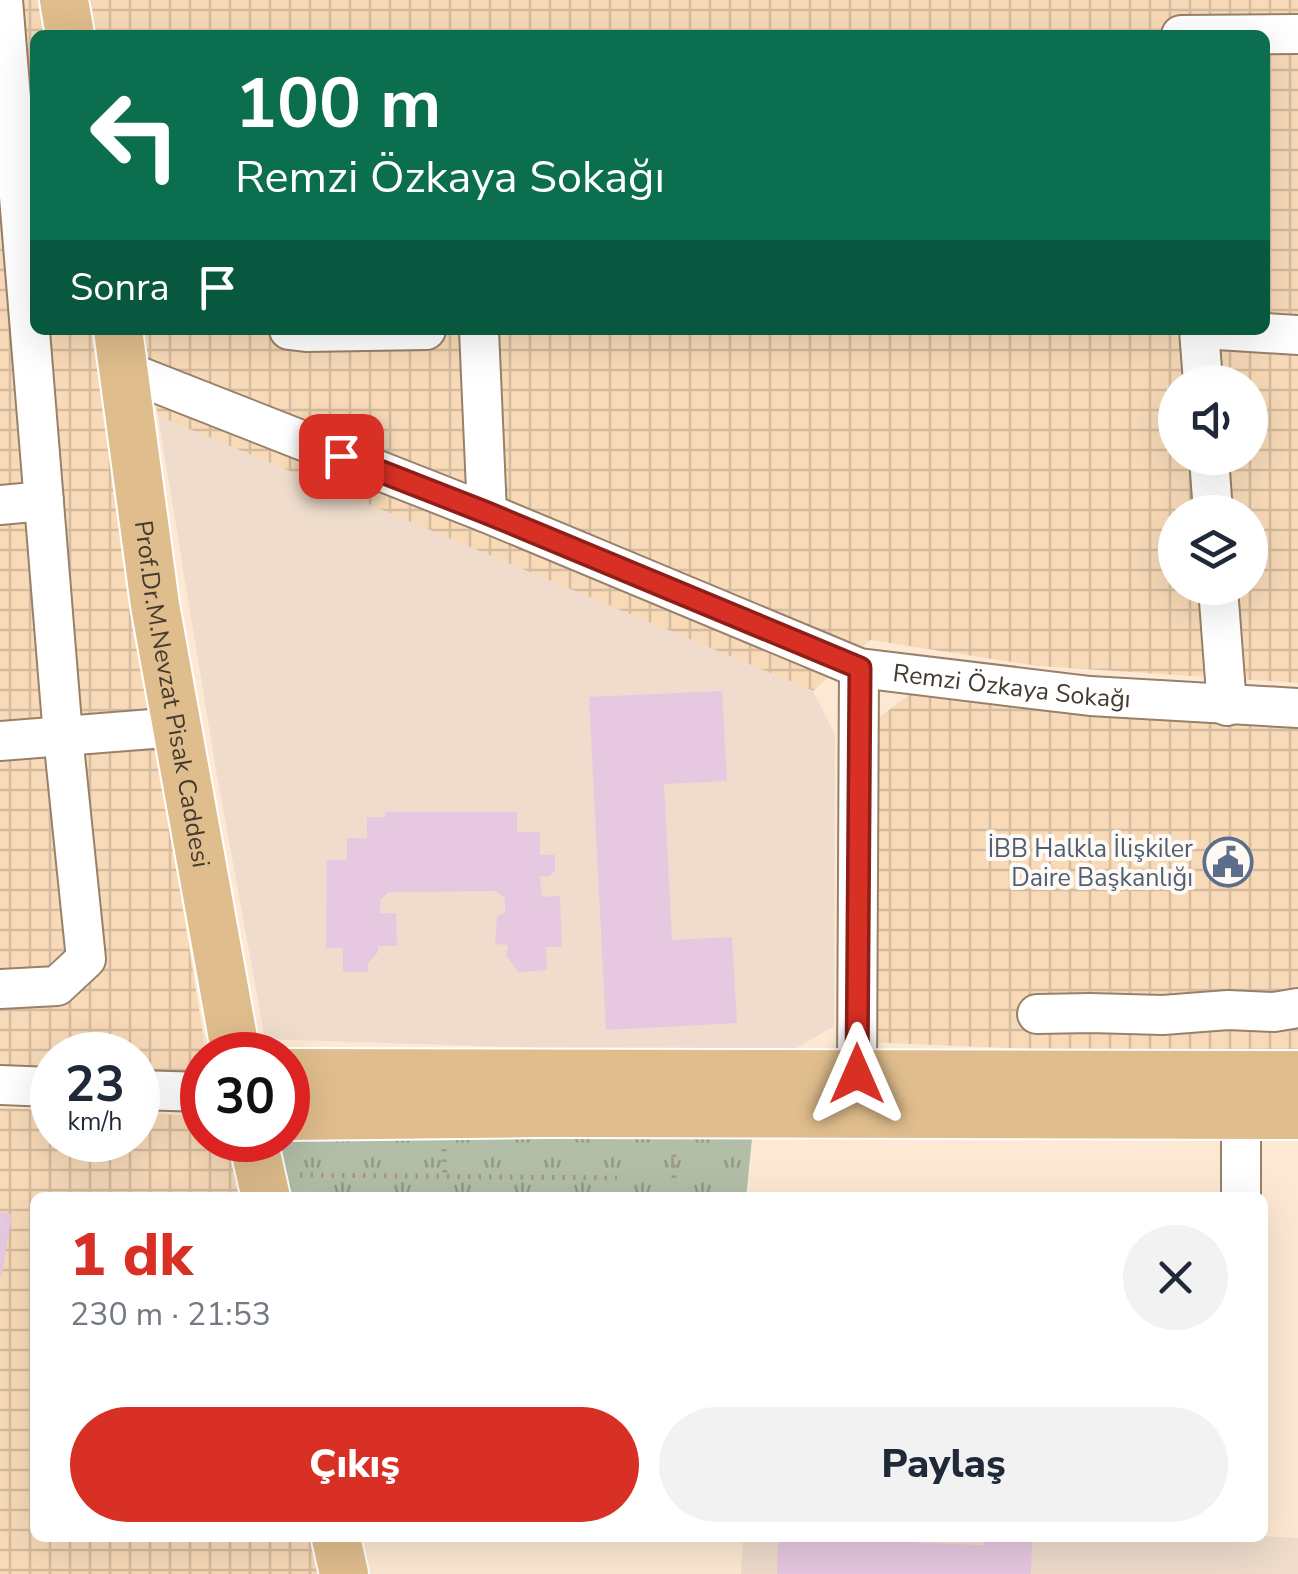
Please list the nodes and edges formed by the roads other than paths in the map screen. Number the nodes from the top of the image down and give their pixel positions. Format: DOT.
graph roads {
  1 [pos="64,0"];
  2 [pos="3,19"];
  3 [pos="69,30"];
  4 [pos="1270,34"];
  5 [pos="1298,34"];
  6 [pos="12,266"];
  7 [pos="1270,333"];
  8 [pos="479,335"];
  9 [pos="1200,335"];
  10 [pos="1298,335"];
  11 [pos="121,350"];
  12 [pos="1202,365"];
  13 [pos="44,501"];
  14 [pos="0,505"];
  15 [pos="487,513"];
  16 [pos="1219,605"];
  17 [pos="860,668"];
  18 [pos="1227,706"];
  19 [pos="1298,708"];
  20 [pos="178,727"];
  21 [pos="63,736"];
  22 [pos="0,742"];
  23 [pos="0,990"];
  24 [pos="1286,1010"];
  25 [pos="1037,1014"];
  26 [pos="232,1032"];
  27 [pos="310,1074"];
  28 [pos="857,1074"];
  29 [pos="1263,1085"];
  30 [pos="0,1086"];
  31 [pos="30,1087"];
  32 [pos="1298,1115"];
  33 [pos="310,1116"];
  34 [pos="1243,1192"];
  35 [pos="337,1542"];
  36 [pos="344,1574"];
  1 -- 3 [label="main road"];
  2 -- 6 [label="street"];
  4 -- 5 [label="street"];
  6 -- 13 [label="street"];
  7 -- 10 [label="street"];
  8 -- 15 [label="street"];
  9 -- 12 [label="street"];
  11 -- 15 [label="street, Remzi Özkaya Sokağı"];
  11 -- 20 [label="main road, Prof.Dr.M.Nevzat Pisak Caddesi"];
  13 -- 14 [label="street"];
  13 -- 21 [label="street"];
  15 -- 17 [label="street, Remzi Özkaya Sokağı"];
  16 -- 18 [label="street"];
  17 -- 18 [label="street, Remzi Özkaya Sokağı"];
  17 -- 28 [label="street"];
  18 -- 19 [label="street, Remzi Özkaya Sokağı"];
  20 -- 21 [label="street"];
  20 -- 26 [label="main road, Prof.Dr.M.Nevzat Pisak Caddesi"];
  21 -- 22 [label="street"];
  21 -- 23 [label="street"];
  24 -- 25 [label="street"];
  24 -- 29 [label="street"];
  27 -- 28 [label="main road"];
  28 -- 29 [label="main road"];
  29 -- 32 [label="main road"];
  29 -- 33 [label="main road"];
  29 -- 34 [label="street"];
  30 -- 31 [label="street"];
  35 -- 36 [label="main road"];
}
